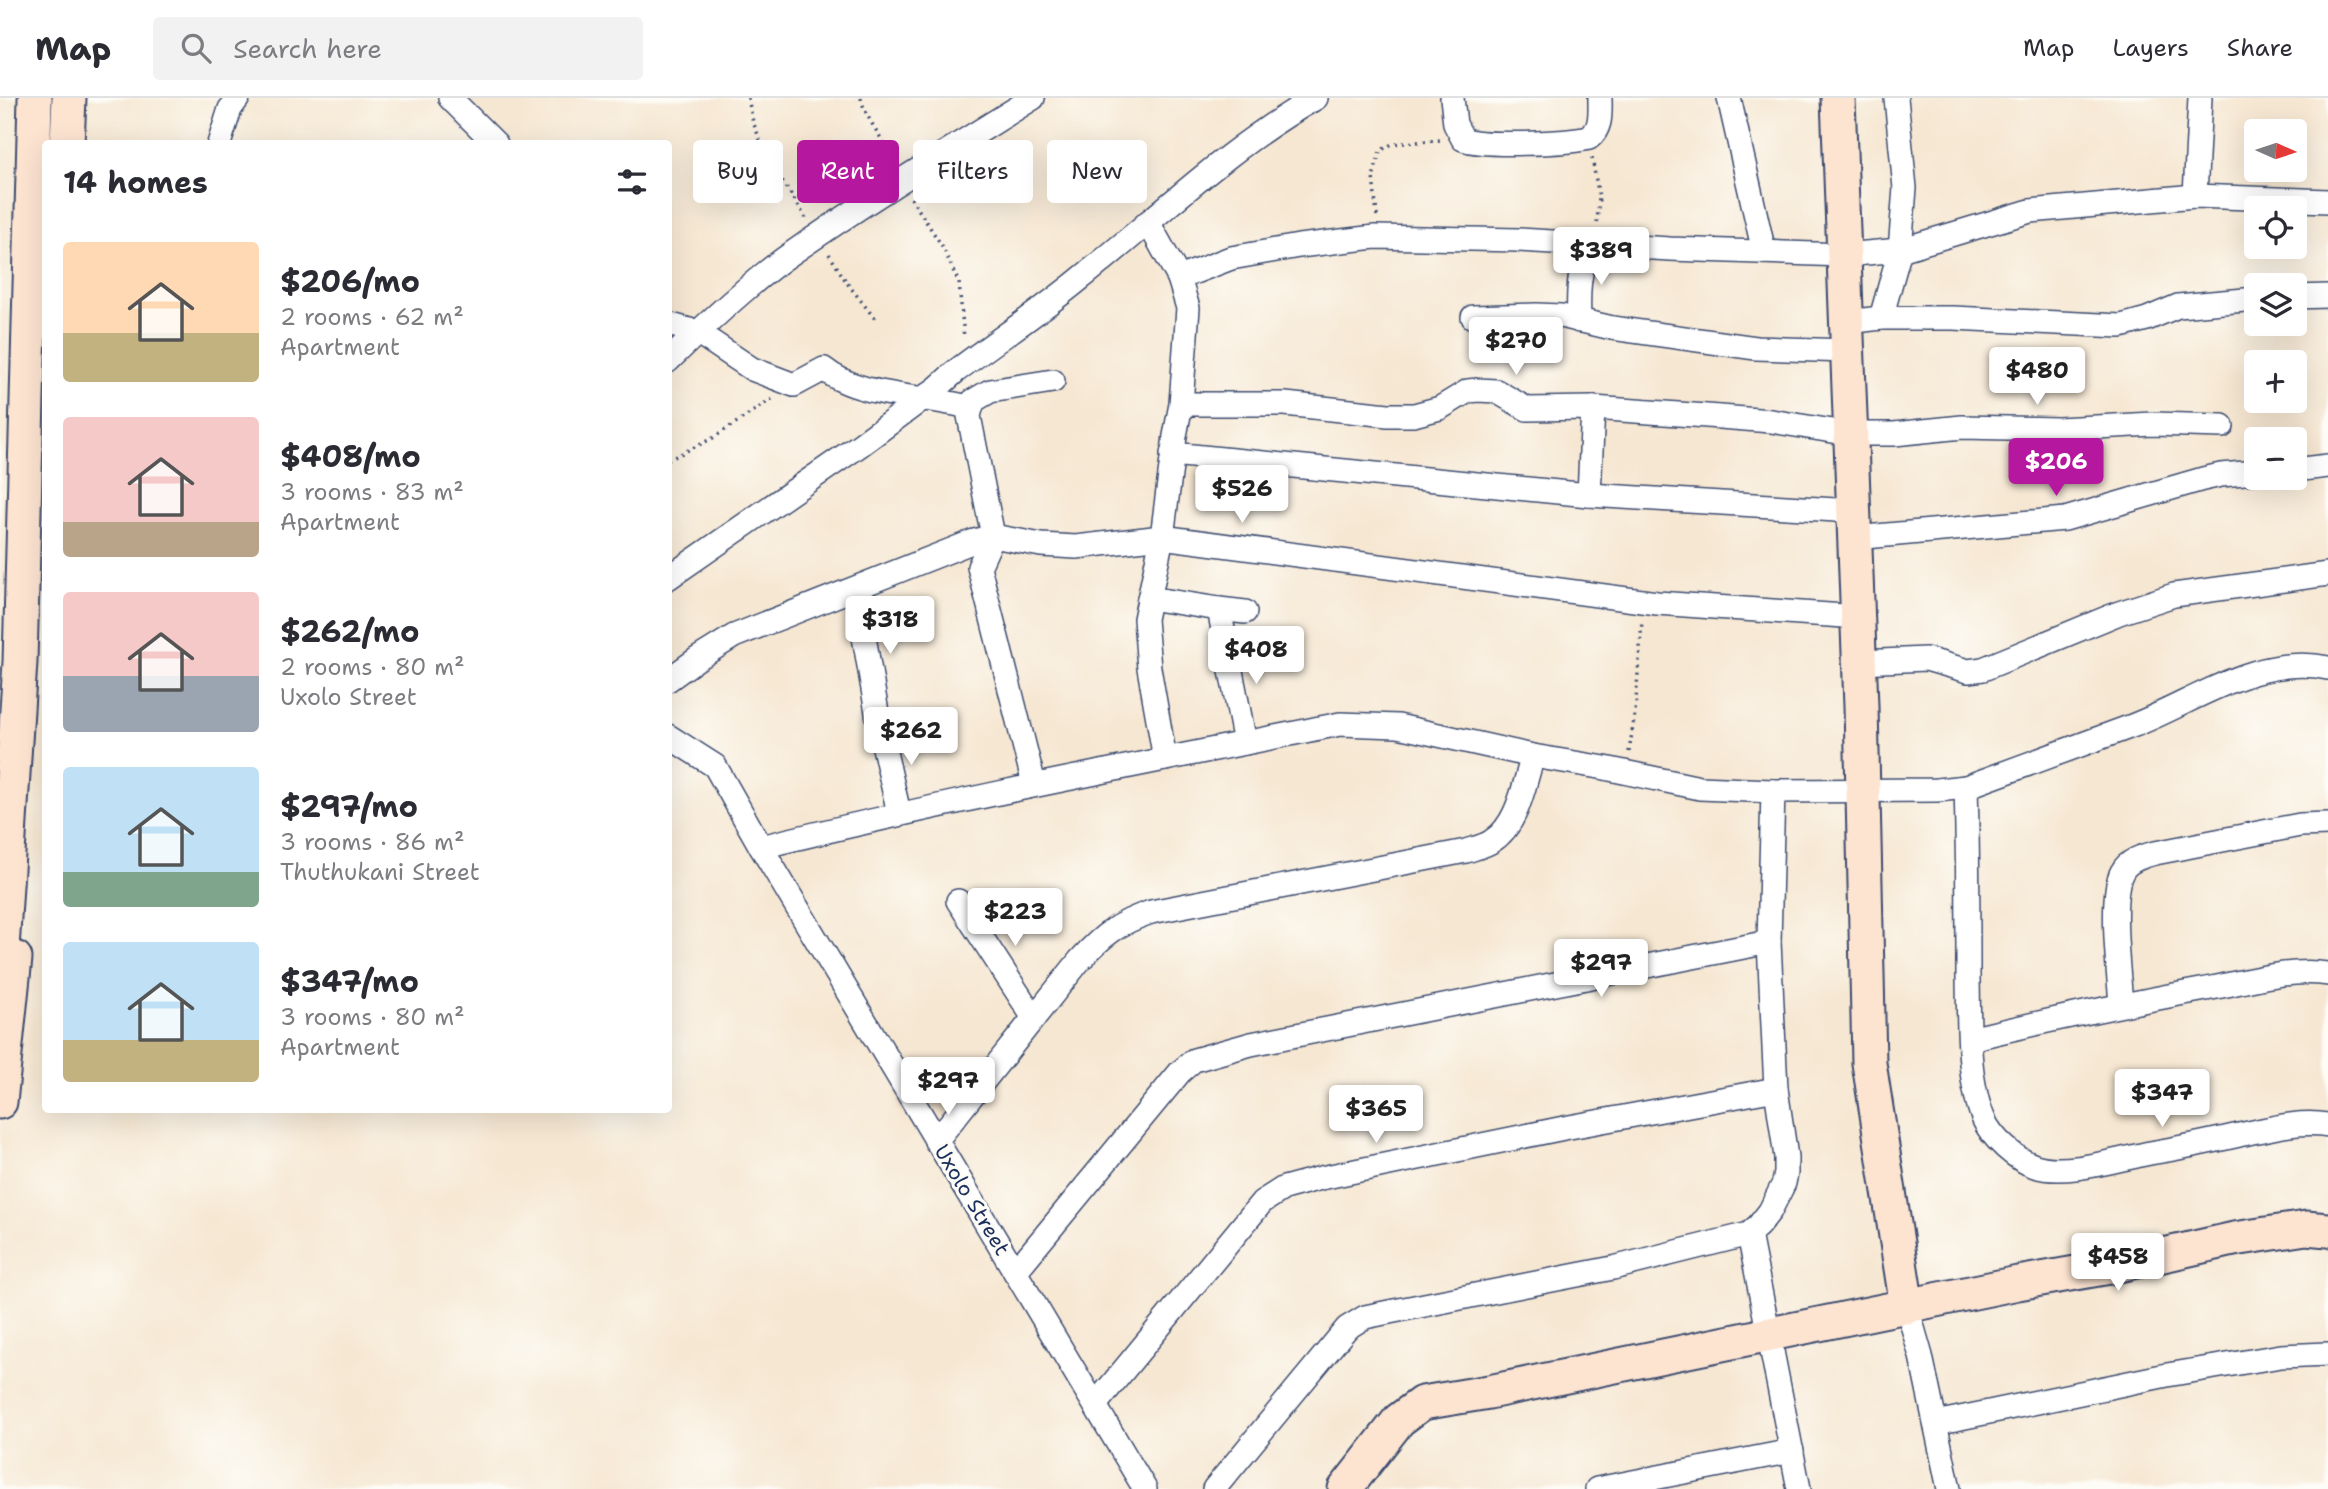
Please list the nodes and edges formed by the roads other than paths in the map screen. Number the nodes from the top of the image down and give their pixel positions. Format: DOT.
graph roads {
  1 [pos="35,98"];
  2 [pos="69,98"];
  3 [pos="238,98"];
  4 [pos="450,98"];
  5 [pos="1033,98"];
  6 [pos="1315,98"];
  7 [pos="1452,98"];
  8 [pos="1600,98"];
  9 [pos="1729,98"];
  10 [pos="1839,98"];
  11 [pos="1896,98"];
  12 [pos="2200,98"];
  13 [pos="67,140"];
  14 [pos="220,140"];
  15 [pos="483,140"];
  16 [pos="2195,196"];
  17 [pos="2328,201"];
  18 [pos="1148,222"];
  19 [pos="1590,245"];
  20 [pos="1900,250"];
  21 [pos="1764,252"];
  22 [pos="1844,255"];
  23 [pos="1179,278"];
  24 [pos="2328,296"];
  25 [pos="2307,297"];
  26 [pos="2244,300"];
  27 [pos="1473,317"];
  28 [pos="1881,318"];
  29 [pos="1579,321"];
  30 [pos="672,325"];
  31 [pos="697,332"];
  32 [pos="1848,337"];
  33 [pos="672,357"];
  34 [pos="1053,381"];
  35 [pos="921,398"];
  36 [pos="1181,404"];
  37 [pos="971,408"];
  38 [pos="1592,408"];
  39 [pos="2222,426"];
  40 [pos="1851,434"];
  41 [pos="1172,454"];
  42 [pos="2328,466"];
  43 [pos="2307,468"];
  44 [pos="2244,473"];
  45 [pos="1589,495"];
  46 [pos="1854,524"];
  47 [pos="993,536"];
  48 [pos="1161,537"];
  49 [pos="42,547"];
  50 [pos="672,575"];
  51 [pos="2328,575"];
  52 [pos="856,590"];
  53 [pos="1149,598"];
  54 [pos="1219,609"];
  55 [pos="1245,612"];
  56 [pos="1858,617"];
  57 [pos="1859,662"];
  58 [pos="2328,668"];
  59 [pos="672,677"];
  60 [pos="672,739"];
  61 [pos="1245,743"];
  62 [pos="1533,756"];
  63 [pos="1165,759"];
  64 [pos="1034,784"];
  65 [pos="1966,787"];
  66 [pos="1863,790"];
  67 [pos="1773,791"];
  68 [pos="899,813"];
  69 [pos="2328,824"];
  70 [pos="761,847"];
  71 [pos="958,901"];
  72 [pos="1769,942"];
  73 [pos="2328,974"];
  74 [pos="0,981"];
  75 [pos="2121,1004"];
  76 [pos="1034,1018"];
  77 [pos="1970,1039"];
  78 [pos="1776,1089"];
  79 [pos="0,1102"];
  80 [pos="2328,1125"];
  81 [pos="936,1141"];
  82 [pos="2328,1230"];
  83 [pos="1749,1234"];
  84 [pos="1015,1272"];
  85 [pos="1907,1307"];
  86 [pos="1768,1334"];
  87 [pos="2328,1354"];
  88 [pos="1095,1405"];
  89 [pos="1936,1423"];
  90 [pos="1792,1451"];
  91 [pos="1145,1489"];
  92 [pos="1214,1489"];
  93 [pos="1345,1489"];
  94 [pos="1597,1489"];
  95 [pos="1799,1489"];
  96 [pos="1949,1489"];
  1 -- 74 [label="street"];
  2 -- 13 [label="street"];
  3 -- 14 [label="street"];
  4 -- 15 [label="street"];
  5 -- 31 [label="street"];
  6 -- 18 [label="street"];
  7 -- 8 [label="street"];
  9 -- 21 [label="street"];
  10 -- 22 [label="street"];
  11 -- 20 [label="street"];
  12 -- 16 [label="street"];
  16 -- 17 [label="street"];
  16 -- 20 [label="street"];
  18 -- 23 [label="street"];
  18 -- 35 [label="street"];
  19 -- 21 [label="street"];
  19 -- 23 [label="street"];
  19 -- 29 [label="street"];
  20 -- 22 [label="street"];
  20 -- 28 [label="street"];
  21 -- 22 [label="street"];
  22 -- 32 [label="street"];
  23 -- 36 [label="street"];
  24 -- 25 [label="street"];
  26 -- 28 [label="street"];
  27 -- 29 [label="street"];
  28 -- 32 [label="street"];
  29 -- 32 [label="street"];
  30 -- 31 [label="street"];
  31 -- 33 [label="street"];
  31 -- 35 [label="street"];
  32 -- 40 [label="street"];
  34 -- 37 [label="street"];
  35 -- 37 [label="street"];
  35 -- 50 [label="street"];
  36 -- 38 [label="street"];
  36 -- 41 [label="street"];
  37 -- 47 [label="street"];
  38 -- 40 [label="street"];
  38 -- 45 [label="street"];
  39 -- 40 [label="street"];
  40 -- 46 [label="street"];
  41 -- 45 [label="street"];
  41 -- 48 [label="street"];
  42 -- 43 [label="street"];
  44 -- 46 [label="street"];
  45 -- 46 [label="street"];
  46 -- 56 [label="street"];
  47 -- 48 [label="street"];
  47 -- 52 [label="street"];
  47 -- 64 [label="street"];
  48 -- 53 [label="street"];
  48 -- 56 [label="street"];
  49 -- 79 [label="street"];
  51 -- 57 [label="street"];
  52 -- 59 [label="street"];
  52 -- 68 [label="street"];
  53 -- 54 [label="street"];
  53 -- 63 [label="street"];
  54 -- 55 [label="street"];
  54 -- 61 [label="street"];
  56 -- 57 [label="street"];
  57 -- 66 [label="street"];
  58 -- 65 [label="street"];
  60 -- 70 [label="street, Uxolo Street"];
  61 -- 62 [label="street"];
  61 -- 63 [label="street"];
  62 -- 67 [label="street"];
  62 -- 76 [label="street"];
  63 -- 64 [label="street"];
  64 -- 68 [label="street"];
  65 -- 66 [label="street"];
  65 -- 77 [label="street"];
  66 -- 67 [label="street"];
  66 -- 85 [label="street"];
  67 -- 72 [label="street"];
  68 -- 70 [label="street"];
  69 -- 75 [label="street"];
  70 -- 81 [label="street, Uxolo Street"];
  71 -- 76 [label="street"];
  72 -- 78 [label="street"];
  72 -- 84 [label="street"];
  73 -- 75 [label="street"];
  75 -- 77 [label="street"];
  76 -- 81 [label="street"];
  77 -- 80 [label="street"];
  78 -- 83 [label="street"];
  78 -- 88 [label="street"];
  81 -- 84 [label="street, Uxolo Street"];
  82 -- 85 [label="street"];
  83 -- 86 [label="street"];
  83 -- 92 [label="street"];
  84 -- 88 [label="street, Uxolo Street"];
  85 -- 86 [label="street"];
  85 -- 89 [label="street"];
  86 -- 90 [label="street"];
  86 -- 93 [label="street"];
  87 -- 89 [label="street"];
  88 -- 91 [label="street, Uxolo Street"];
  89 -- 96 [label="street"];
  90 -- 94 [label="street"];
  90 -- 95 [label="street"];
}
